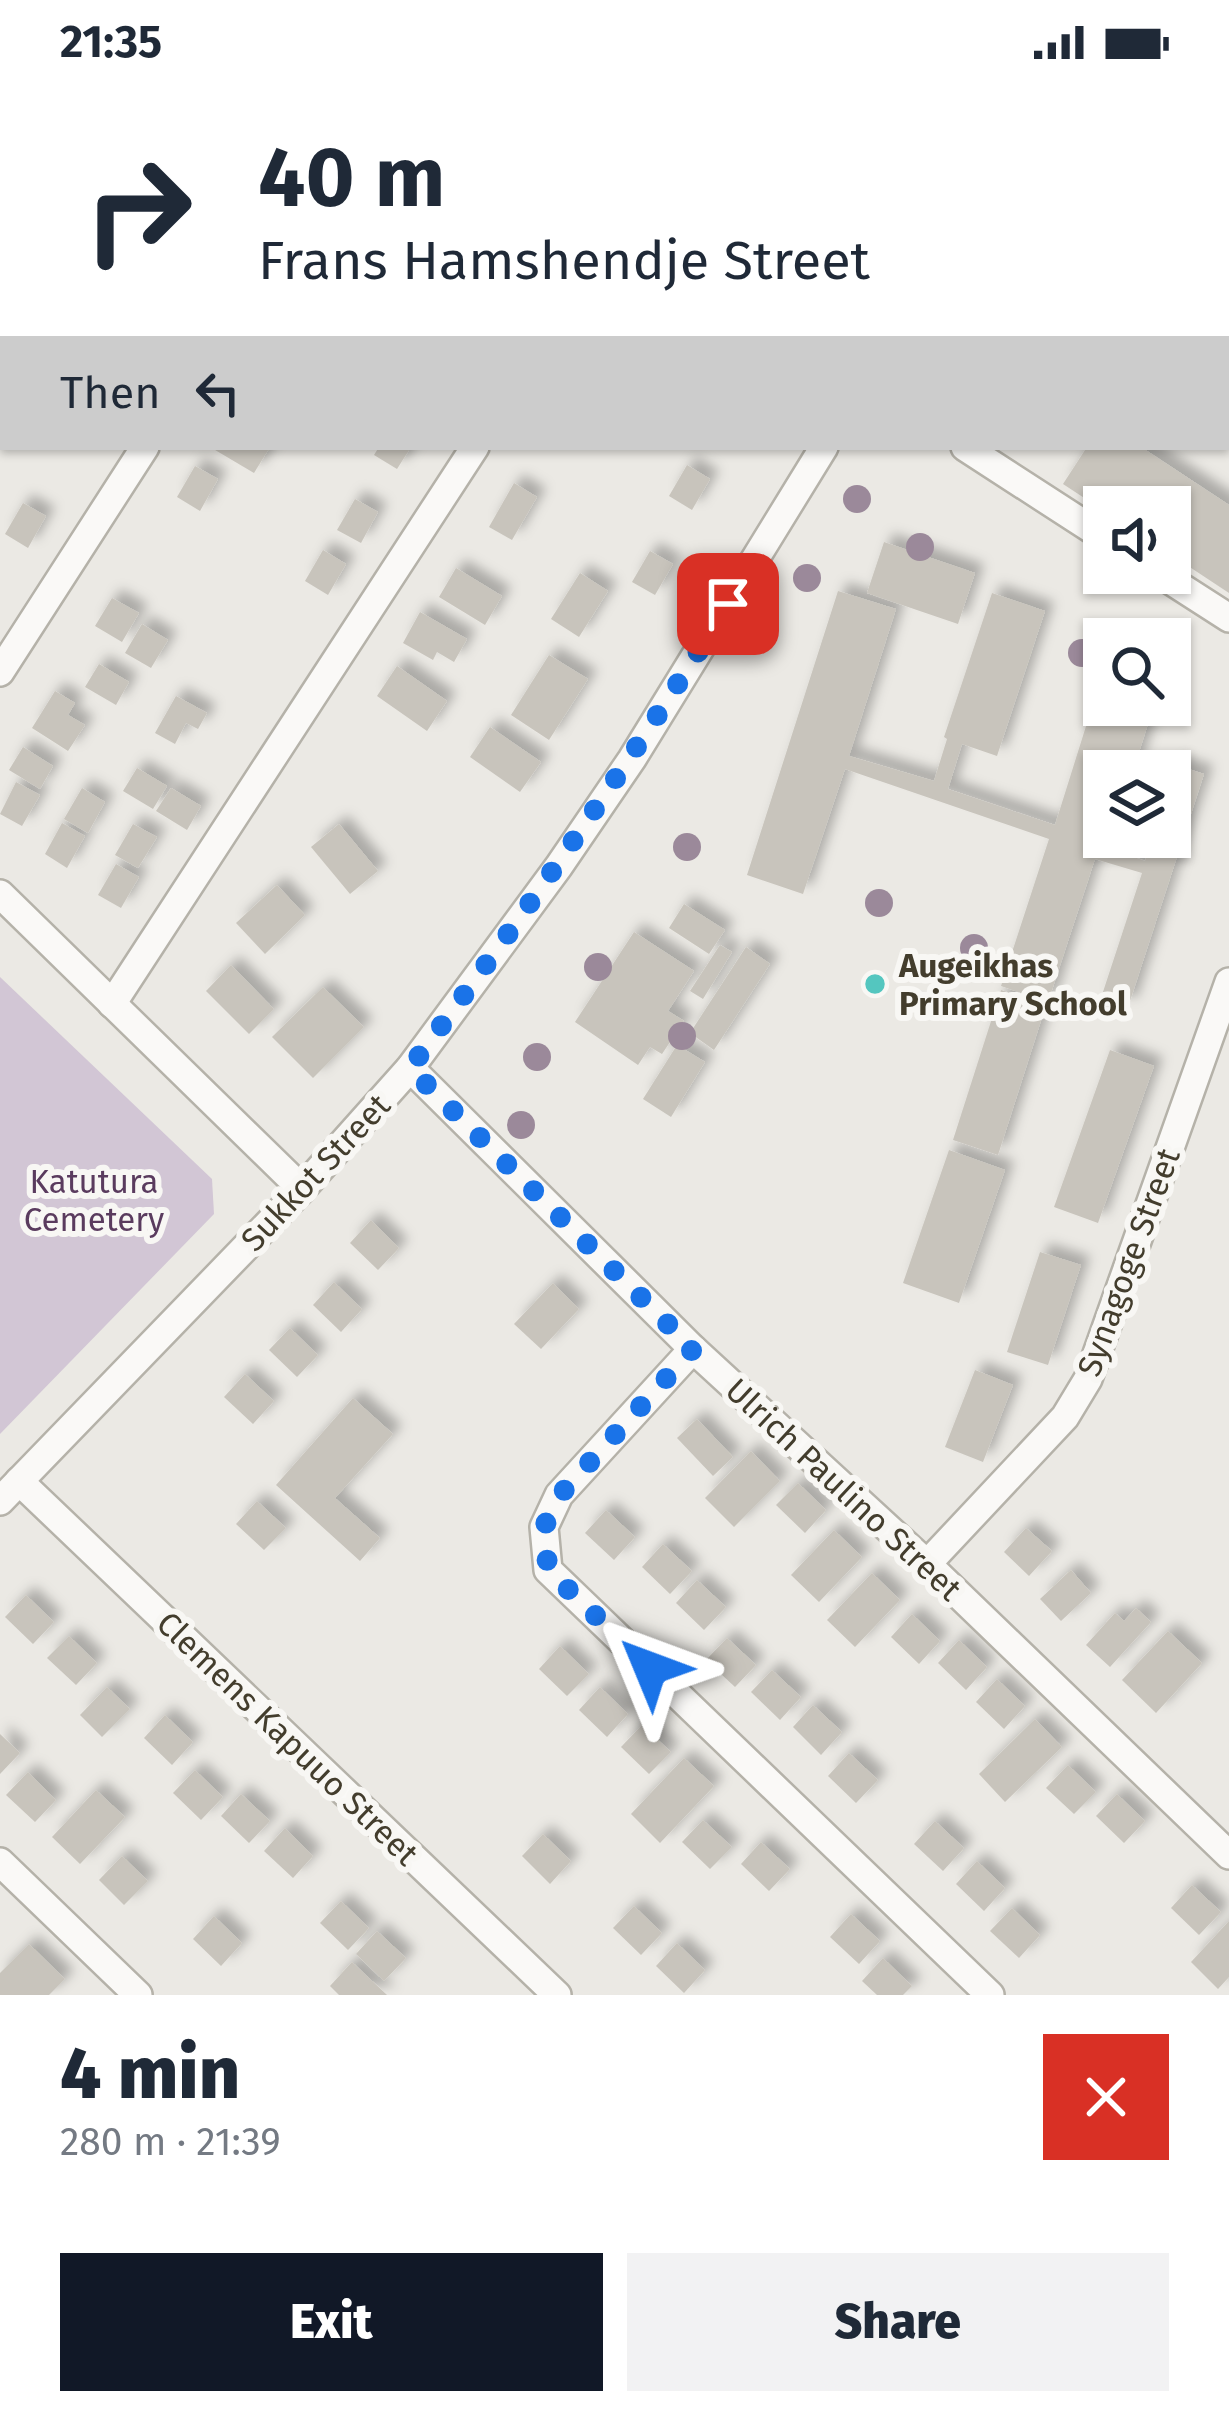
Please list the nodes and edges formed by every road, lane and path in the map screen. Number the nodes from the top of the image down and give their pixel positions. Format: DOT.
graph roads {
  1 [pos="143,450"];
  2 [pos="473,450"];
  3 [pos="822,450"];
  4 [pos="970,450"];
  5 [pos="1083,523"];
  6 [pos="1191,594"];
  7 [pos="1229,618"];
  8 [pos="0,672"];
  9 [pos="0,894"];
  10 [pos="1229,982"];
  11 [pos="112,1004"];
  12 [pos="410,1068"];
  13 [pos="302,1189"];
  14 [pos="693,1349"];
  15 [pos="10,1491"];
  16 [pos="927,1564"];
  17 [pos="1229,1856"];
  18 [pos="0,1862"];
  19 [pos="138,1995"];
  20 [pos="557,1995"];
  21 [pos="990,1995"];
  1 -- 8 [label="street"];
  2 -- 11 [label="street"];
  3 -- 12 [label="street, Sukkot Street"];
  4 -- 5 [label="street"];
  6 -- 7 [label="street"];
  9 -- 11 [label="street"];
  10 -- 16 [label="street, Synagoge Street"];
  11 -- 13 [label="street"];
  12 -- 13 [label="street, Sukkot Street"];
  12 -- 14 [label="street, Ulrich Paulino Street"];
  13 -- 15 [label="street, Sukkot Street"];
  14 -- 16 [label="street, Ulrich Paulino Street"];
  14 -- 21 [label="street"];
  15 -- 20 [label="street, Clemens Kapuuo Street"];
  16 -- 17 [label="street, Ulrich Paulino Street"];
  18 -- 19 [label="street"];
}
